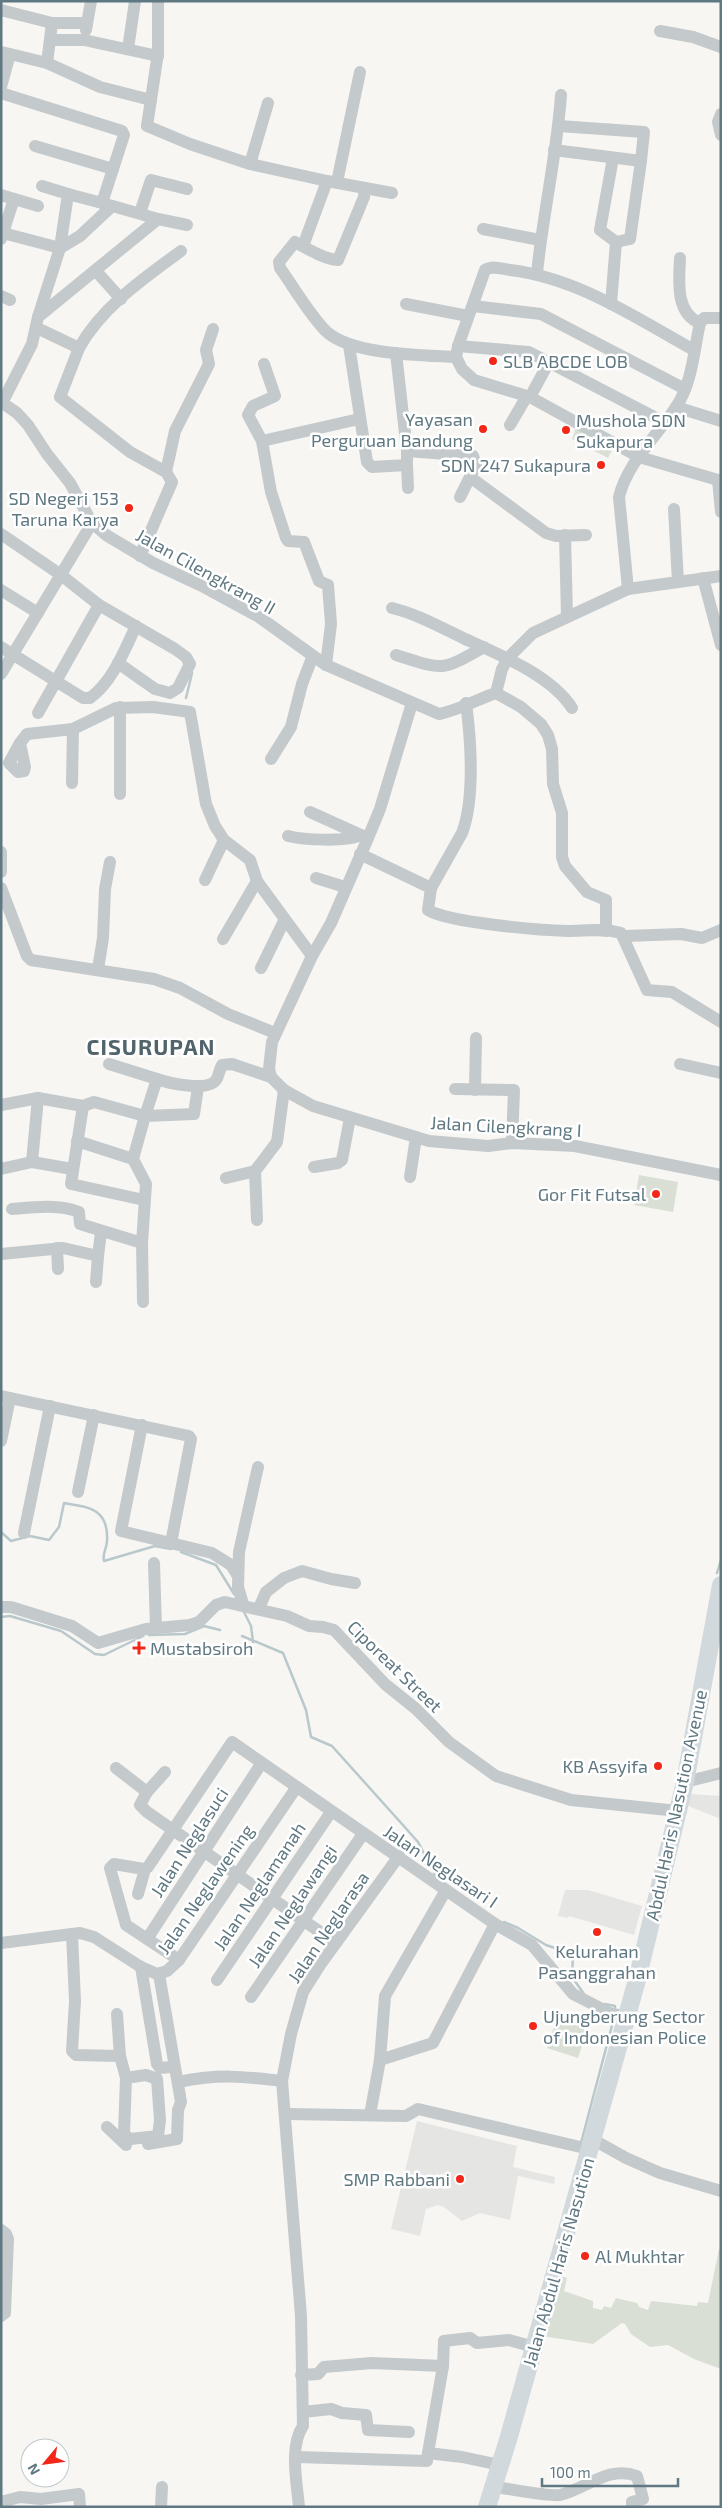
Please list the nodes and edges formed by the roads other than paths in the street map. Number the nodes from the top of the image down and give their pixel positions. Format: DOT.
graph roads {
  1 [pos="91,1"];
  2 [pos="135,1"];
  3 [pos="158,1"];
  4 [pos="8,8"];
  5 [pos="52,23"];
  6 [pos="87,23"];
  7 [pos="660,31"];
  8 [pos="51,40"];
  9 [pos="84,40"];
  10 [pos="721,47"];
  11 [pos="128,49"];
  12 [pos="6,53"];
  13 [pos="158,56"];
  14 [pos="47,63"];
  15 [pos="360,72"];
  16 [pos="1,88"];
  17 [pos="561,95"];
  18 [pos="151,100"];
  19 [pos="268,103"];
  20 [pos="721,114"];
  21 [pos="559,126"];
  22 [pos="721,135"];
  23 [pos="35,146"];
  24 [pos="554,150"];
  25 [pos="613,158"];
  26 [pos="641,161"];
  27 [pos="250,164"];
  28 [pos="113,169"];
  29 [pos="332,182"];
  30 [pos="42,186"];
  31 [pos="365,188"];
  32 [pos="187,190"];
  33 [pos="68,194"];
  34 [pos="392,194"];
  35 [pos="7,197"];
  36 [pos="107,205"];
  37 [pos="38,206"];
  38 [pos="140,213"];
  39 [pos="158,219"];
  40 [pos="187,225"];
  41 [pos="482,229"];
  42 [pos="2,236"];
  43 [pos="540,240"];
  44 [pos="616,242"];
  45 [pos="303,246"];
  46 [pos="60,248"];
  47 [pos="181,251"];
  48 [pos="680,258"];
  49 [pos="96,271"];
  50 [pos="537,273"];
  51 [pos="121,299"];
  52 [pos="406,304"];
  53 [pos="611,304"];
  54 [pos="471,311"];
  55 [pos="721,318"];
  56 [pos="38,323"];
  57 [pos="700,323"];
  58 [pos="213,329"];
  59 [pos="349,345"];
  60 [pos="79,348"];
  61 [pos="694,350"];
  62 [pos="457,352"];
  63 [pos="396,353"];
  64 [pos="549,362"];
  65 [pos="264,364"];
  66 [pos="685,389"];
  67 [pos="529,397"];
  68 [pos="2,402"];
  69 [pos="676,407"];
  70 [pos="359,419"];
  71 [pos="664,422"];
  72 [pos="721,422"];
  73 [pos="510,425"];
  74 [pos="262,441"];
  75 [pos="407,451"];
  76 [pos="639,457"];
  77 [pos="407,465"];
  78 [pos="166,472"];
  79 [pos="470,477"];
  80 [pos="408,488"];
  81 [pos="460,497"];
  82 [pos="674,509"];
  83 [pos="721,512"];
  84 [pos="92,523"];
  85 [pos="1,534"];
  86 [pos="565,535"];
  87 [pos="586,535"];
  88 [pos="140,556"];
  89 [pos="61,575"];
  90 [pos="721,576"];
  91 [pos="703,578"];
  92 [pos="678,582"];
  93 [pos="628,589"];
  94 [pos="1,590"];
  95 [pos="99,605"];
  96 [pos="392,608"];
  97 [pos="38,613"];
  98 [pos="568,617"];
  99 [pos="136,626"];
  100 [pos="721,645"];
  101 [pos="1,647"];
  102 [pos="484,647"];
  103 [pos="13,655"];
  104 [pos="396,655"];
  105 [pos="312,658"];
  106 [pos="508,658"];
  107 [pos="118,663"];
  108 [pos="326,665"];
  109 [pos="1,674"];
  110 [pos="57,680"];
  111 [pos="496,693"];
  112 [pos="412,703"];
  113 [pos="466,703"];
  114 [pos="120,707"];
  115 [pos="572,708"];
  116 [pos="38,713"];
  117 [pos="72,728"];
  118 [pos="20,743"];
  119 [pos="271,760"];
  120 [pos="72,783"];
  121 [pos="120,794"];
  122 [pos="310,812"];
  123 [pos="288,836"];
  124 [pos="365,837"];
  125 [pos="224,840"];
  126 [pos="1,852"];
  127 [pos="360,854"];
  128 [pos="110,862"];
  129 [pos="1,872"];
  130 [pos="316,878"];
  131 [pos="205,880"];
  132 [pos="257,882"];
  133 [pos="345,887"];
  134 [pos="1,888"];
  135 [pos="430,888"];
  136 [pos="284,921"];
  137 [pos="721,930"];
  138 [pos="606,931"];
  139 [pos="625,936"];
  140 [pos="223,939"];
  141 [pos="312,956"];
  142 [pos="261,968"];
  143 [pos="98,969"];
  144 [pos="721,1022"];
  145 [pos="276,1033"];
  146 [pos="476,1038"];
  147 [pos="109,1064"];
  148 [pos="680,1064"];
  149 [pos="721,1074"];
  150 [pos="271,1077"];
  151 [pos="157,1079"];
  152 [pos="198,1087"];
  153 [pos="455,1089"];
  154 [pos="284,1090"];
  155 [pos="475,1090"];
  156 [pos="38,1098"];
  157 [pos="1,1105"];
  158 [pos="83,1106"];
  159 [pos="145,1116"];
  160 [pos="350,1118"];
  161 [pos="416,1137"];
  162 [pos="77,1141"];
  163 [pos="512,1143"];
  164 [pos="133,1159"];
  165 [pos="32,1162"];
  166 [pos="314,1167"];
  167 [pos="1,1169"];
  168 [pos="72,1169"];
  169 [pos="255,1171"];
  170 [pos="721,1176"];
  171 [pos="410,1177"];
  172 [pos="226,1178"];
  173 [pos="144,1200"];
  174 [pos="12,1209"];
  175 [pos="257,1220"];
  176 [pos="101,1232"];
  177 [pos="142,1243"];
  178 [pos="57,1248"];
  179 [pos="1,1254"];
  180 [pos="98,1256"];
  181 [pos="58,1269"];
  182 [pos="96,1282"];
  183 [pos="144,1302"];
  184 [pos="6,1397"];
  185 [pos="50,1406"];
  186 [pos="94,1415"];
  187 [pos="142,1425"];
  188 [pos="1,1440"];
  189 [pos="258,1468"];
  190 [pos="78,1492"];
  191 [pos="24,1534"];
  192 [pos="171,1543"];
  193 [pos="154,1563"];
  194 [pos="238,1581"];
  195 [pos="355,1583"];
  196 [pos="720,1588"];
  197 [pos="240,1604"];
  198 [pos="1,1607"];
  199 [pos="259,1608"];
  200 [pos="156,1628"];
  201 [pos="261,1764"];
  202 [pos="116,1768"];
  203 [pos="165,1772"];
  204 [pos="721,1773"];
  205 [pos="685,1782"];
  206 [pos="296,1788"];
  207 [pos="148,1792"];
  208 [pos="678,1811"];
  209 [pos="331,1812"];
  210 [pos="172,1831"];
  211 [pos="362,1834"];
  212 [pos="204,1852"];
  213 [pos="399,1856"];
  214 [pos="145,1869"];
  215 [pos="238,1875"];
  216 [pos="446,1890"];
  217 [pos="138,1894"];
  218 [pos="273,1898"];
  219 [pos="304,1921"];
  220 [pos="495,1924"];
  221 [pos="72,1934"];
  222 [pos="147,1939"];
  223 [pos="1,1943"];
  224 [pos="336,1943"];
  225 [pos="179,1960"];
  226 [pos="141,1967"];
  227 [pos="159,1974"];
  228 [pos="217,1980"];
  229 [pos="251,1997"];
  230 [pos="117,2014"];
  231 [pos="618,2015"];
  232 [pos="120,2056"];
  233 [pos="380,2060"];
  234 [pos="170,2067"];
  235 [pos="126,2078"];
  236 [pos="282,2081"];
  237 [pos="178,2082"];
  238 [pos="287,2114"];
  239 [pos="370,2115"];
  240 [pos="107,2127"];
  241 [pos="591,2144"];
  242 [pos="721,2191"];
  243 [pos="1,2230"];
  244 [pos="1,2316"];
  245 [pos="534,2348"];
  246 [pos="443,2366"];
  247 [pos="301,2375"];
  248 [pos="303,2412"];
  249 [pos="409,2432"];
  250 [pos="428,2453"];
  251 [pos="296,2457"];
  252 [pos="500,2465"];
  253 [pos="162,2487"];
  254 [pos="494,2487"];
  255 [pos="1,2502"];
  256 [pos="64,2502"];
  257 [pos="80,2507"];
  258 [pos="162,2507"];
  259 [pos="299,2507"];
  260 [pos="487,2507"];
  261 [pos="632,2507"];
  1 -- 6 [label="street"];
  2 -- 11 [label="street"];
  3 -- 13 [label="street"];
  4 -- 5 [label="street"];
  5 -- 6 [label="street"];
  5 -- 8 [label="street"];
  6 -- 9 [label="street"];
  7 -- 10 [label="street"];
  8 -- 9 [label="street"];
  8 -- 14 [label="street"];
  9 -- 11 [label="street"];
  11 -- 13 [label="street"];
  12 -- 14 [label="street"];
  12 -- 16 [label="street"];
  13 -- 18 [label="street"];
  14 -- 18 [label="street"];
  15 -- 29 [label="street"];
  16 -- 28 [label="street"];
  17 -- 21 [label="street"];
  18 -- 27 [label="street"];
  19 -- 27 [label="street"];
  20 -- 22 [label="street"];
  21 -- 24 [label="street"];
  21 -- 26 [label="street"];
  23 -- 28 [label="street"];
  24 -- 25 [label="street"];
  24 -- 43 [label="street"];
  25 -- 26 [label="street"];
  25 -- 44 [label="street"];
  26 -- 44 [label="street"];
  27 -- 29 [label="street"];
  28 -- 36 [label="street"];
  29 -- 31 [label="street"];
  29 -- 45 [label="street"];
  30 -- 33 [label="street"];
  31 -- 34 [label="street"];
  31 -- 45 [label="street"];
  32 -- 38 [label="street"];
  33 -- 36 [label="street"];
  33 -- 46 [label="street"];
  35 -- 37 [label="street"];
  35 -- 42 [label="street"];
  36 -- 38 [label="street"];
  36 -- 46 [label="street"];
  38 -- 39 [label="street"];
  39 -- 40 [label="street"];
  39 -- 49 [label="street"];
  41 -- 43 [label="street"];
  42 -- 46 [label="street"];
  43 -- 50 [label="street"];
  44 -- 53 [label="street"];
  45 -- 59 [label="street"];
  46 -- 56 [label="street"];
  47 -- 51 [label="street"];
  48 -- 57 [label="street"];
  49 -- 51 [label="street"];
  49 -- 56 [label="street"];
  50 -- 53 [label="street"];
  50 -- 54 [label="street"];
  51 -- 60 [label="street"];
  52 -- 54 [label="street"];
  53 -- 61 [label="street"];
  54 -- 62 [label="street"];
  54 -- 66 [label="street"];
  55 -- 57 [label="street"];
  56 -- 60 [label="street"];
  56 -- 68 [label="street"];
  57 -- 61 [label="street"];
  58 -- 78 [label="street"];
  59 -- 63 [label="street"];
  59 -- 70 [label="street"];
  60 -- 78 [label="street"];
  61 -- 66 [label="street"];
  62 -- 63 [label="street"];
  62 -- 64 [label="street"];
  62 -- 67 [label="street"];
  63 -- 75 [label="street"];
  64 -- 67 [label="street"];
  64 -- 71 [label="street"];
  65 -- 74 [label="street"];
  66 -- 69 [label="street"];
  67 -- 73 [label="street"];
  67 -- 76 [label="street"];
  68 -- 84 [label="street, Jalan Cilengkrang II"];
  69 -- 71 [label="street"];
  69 -- 72 [label="street"];
  70 -- 74 [label="street"];
  70 -- 77 [label="street"];
  71 -- 76 [label="street"];
  74 -- 108 [label="street"];
  75 -- 77 [label="street"];
  75 -- 79 [label="street"];
  76 -- 83 [label="street"];
  76 -- 93 [label="street"];
  77 -- 80 [label="street"];
  78 -- 88 [label="street"];
  79 -- 81 [label="street"];
  79 -- 86 [label="street"];
  82 -- 92 [label="street"];
  84 -- 88 [label="street, Jalan Cilengkrang II"];
  84 -- 89 [label="street"];
  85 -- 89 [label="street"];
  86 -- 87 [label="street"];
  86 -- 98 [label="street"];
  88 -- 105 [label="street, Jalan Cilengkrang II"];
  89 -- 95 [label="street"];
  89 -- 97 [label="street"];
  90 -- 91 [label="street"];
  91 -- 92 [label="street"];
  91 -- 100 [label="street"];
  92 -- 93 [label="street"];
  93 -- 98 [label="street"];
  94 -- 97 [label="street"];
  95 -- 99 [label="street"];
  95 -- 110 [label="street"];
  96 -- 102 [label="street"];
  97 -- 103 [label="street"];
  98 -- 106 [label="street"];
  99 -- 107 [label="street"];
  99 -- 107 [label="street"];
  101 -- 103 [label="street"];
  102 -- 104 [label="street"];
  102 -- 106 [label="street"];
  103 -- 109 [label="street"];
  103 -- 110 [label="street"];
  105 -- 108 [label="street, Jalan Cilengkrang II"];
  105 -- 119 [label="street"];
  106 -- 111 [label="street"];
  106 -- 115 [label="street"];
  107 -- 110 [label="street"];
  108 -- 112 [label="street, Jalan Cilengkrang II"];
  110 -- 116 [label="street"];
  111 -- 113 [label="street, Jalan Cilengkrang II"];
  111 -- 138 [label="street"];
  112 -- 113 [label="street, Jalan Cilengkrang II"];
  112 -- 124 [label="street"];
  113 -- 135 [label="street"];
  114 -- 117 [label="street"];
  114 -- 121 [label="street"];
  114 -- 125 [label="street"];
  117 -- 118 [label="street"];
  117 -- 120 [label="street"];
  122 -- 124 [label="street"];
  123 -- 124 [label="street"];
  124 -- 127 [label="street"];
  125 -- 131 [label="street"];
  125 -- 132 [label="street"];
  126 -- 129 [label="street"];
  127 -- 133 [label="street"];
  127 -- 135 [label="street"];
  128 -- 143 [label="street"];
  130 -- 133 [label="street"];
  132 -- 136 [label="street"];
  132 -- 140 [label="street"];
  133 -- 141 [label="street"];
  134 -- 143 [label="street"];
  135 -- 138 [label="street"];
  136 -- 141 [label="street"];
  136 -- 142 [label="street"];
  137 -- 139 [label="street"];
  138 -- 139 [label="street"];
  139 -- 144 [label="street"];
  141 -- 145 [label="street"];
  143 -- 145 [label="street"];
  145 -- 150 [label="street"];
  146 -- 155 [label="street"];
  147 -- 151 [label="street"];
  148 -- 149 [label="street"];
  150 -- 152 [label="street"];
  150 -- 154 [label="street, Jalan Cilengkrang I"];
  151 -- 152 [label="street"];
  151 -- 159 [label="street"];
  152 -- 159 [label="street"];
  153 -- 155 [label="street"];
  154 -- 160 [label="street, Jalan Cilengkrang I"];
  154 -- 169 [label="street"];
  155 -- 163 [label="street"];
  156 -- 157 [label="street"];
  156 -- 158 [label="street"];
  156 -- 165 [label="street"];
  158 -- 159 [label="street"];
  158 -- 162 [label="street"];
  159 -- 164 [label="street"];
  160 -- 161 [label="street, Jalan Cilengkrang I"];
  160 -- 166 [label="street"];
  161 -- 163 [label="street, Jalan Cilengkrang I"];
  161 -- 171 [label="street"];
  162 -- 164 [label="street"];
  162 -- 168 [label="street"];
  163 -- 170 [label="street, Jalan Cilengkrang I"];
  164 -- 173 [label="street"];
  165 -- 167 [label="street"];
  165 -- 168 [label="street"];
  168 -- 173 [label="street"];
  169 -- 172 [label="street"];
  169 -- 175 [label="street"];
  173 -- 177 [label="street"];
  174 -- 176 [label="street"];
  176 -- 177 [label="street"];
  176 -- 180 [label="street"];
  177 -- 183 [label="street"];
  178 -- 179 [label="street"];
  178 -- 180 [label="street"];
  178 -- 181 [label="street"];
  180 -- 182 [label="street"];
  184 -- 185 [label="street"];
  184 -- 188 [label="street"];
  185 -- 186 [label="street"];
  185 -- 191 [label="street"];
  186 -- 187 [label="street"];
  186 -- 190 [label="street"];
  187 -- 192 [label="street"];
  187 -- 192 [label="street"];
  189 -- 194 [label="street"];
  192 -- 194 [label="street"];
  193 -- 200 [label="street"];
  194 -- 197 [label="street"];
  195 -- 199 [label="street"];
  196 -- 205 [label="highway, Abdul Haris Nasution Avenue"];
  197 -- 199 [label="street, Ciporeat Street"];
  197 -- 200 [label="street, Ciporeat Street"];
  198 -- 200 [label="street, Ciporeat Street"];
  199 -- 208 [label="street, Ciporeat Street"];
  201 -- 206 [label="street, Jalan Neglasari I"];
  201 -- 210 [label="street, Jalan Neglasari I"];
  201 -- 212 [label="street, Jalan Neglasuci"];
  202 -- 207 [label="street"];
  203 -- 207 [label="street"];
  204 -- 205 [label="street"];
  205 -- 208 [label="highway, Abdul Haris Nasution Avenue"];
  206 -- 209 [label="street, Jalan Neglasari I"];
  206 -- 215 [label="street, Jalan Neglawening"];
  207 -- 210 [label="street"];
  208 -- 231 [label="highway, Abdul Haris Nasution Avenue"];
  209 -- 211 [label="street, Jalan Neglasari I"];
  209 -- 218 [label="street, Jalan Neglamanah"];
  210 -- 212 [label="street"];
  210 -- 214 [label="street"];
  211 -- 213 [label="street, Jalan Neglasari I"];
  211 -- 219 [label="street, Jalan Neglawangi"];
  212 -- 215 [label="street"];
  212 -- 222 [label="street, Jalan Neglasuci"];
  213 -- 216 [label="street, Jalan Neglasari I"];
  213 -- 224 [label="street, Jalan Neglarasa"];
  214 -- 217 [label="street"];
  214 -- 222 [label="street"];
  215 -- 218 [label="street"];
  215 -- 225 [label="street, Jalan Neglawening"];
  216 -- 220 [label="street, Jalan Neglasari I"];
  216 -- 233 [label="street"];
  218 -- 219 [label="street"];
  218 -- 228 [label="street, Jalan Neglamanah"];
  219 -- 224 [label="street"];
  219 -- 229 [label="street, Jalan Neglawangi"];
  220 -- 231 [label="street, Jalan Neglasari I"];
  220 -- 233 [label="street"];
  221 -- 223 [label="street, Jalan Neglawening"];
  221 -- 226 [label="street, Jalan Neglawening"];
  221 -- 232 [label="street"];
  222 -- 225 [label="street"];
  224 -- 236 [label="street, Jalan Neglarasa"];
  225 -- 227 [label="street, Jalan Neglawening"];
  226 -- 227 [label="street, Jalan Neglawening"];
  226 -- 234 [label="street"];
  227 -- 237 [label="street"];
  230 -- 232 [label="street"];
  231 -- 241 [label="highway, Jalan Abdul Haris Nasution"];
  232 -- 235 [label="street"];
  233 -- 239 [label="street"];
  235 -- 235 [label="street"];
  236 -- 237 [label="street"];
  236 -- 238 [label="street, Jalan Neglarasa"];
  237 -- 240 [label="street"];
  238 -- 239 [label="street"];
  238 -- 247 [label="street, Jalan Neglarasa"];
  239 -- 241 [label="street"];
  241 -- 242 [label="street"];
  241 -- 245 [label="highway, Jalan Abdul Haris Nasution"];
  243 -- 244 [label="street"];
  245 -- 246 [label="street"];
  245 -- 252 [label="highway, Jalan Abdul Haris Nasution"];
  246 -- 247 [label="street"];
  246 -- 250 [label="street"];
  247 -- 248 [label="street, Jalan Neglarasa"];
  248 -- 249 [label="street"];
  248 -- 251 [label="street, Jalan Neglarasa"];
  250 -- 251 [label="street"];
  250 -- 252 [label="street"];
  251 -- 259 [label="street, Jalan Neglarasa"];
  252 -- 254 [label="highway, Jalan Abdul Haris Nasution"];
  253 -- 258 [label="street"];
  254 -- 260 [label="highway, Jalan Abdul Haris Nasution"];
  254 -- 261 [label="street"];
  255 -- 256 [label="street"];
  256 -- 257 [label="street"];
}
